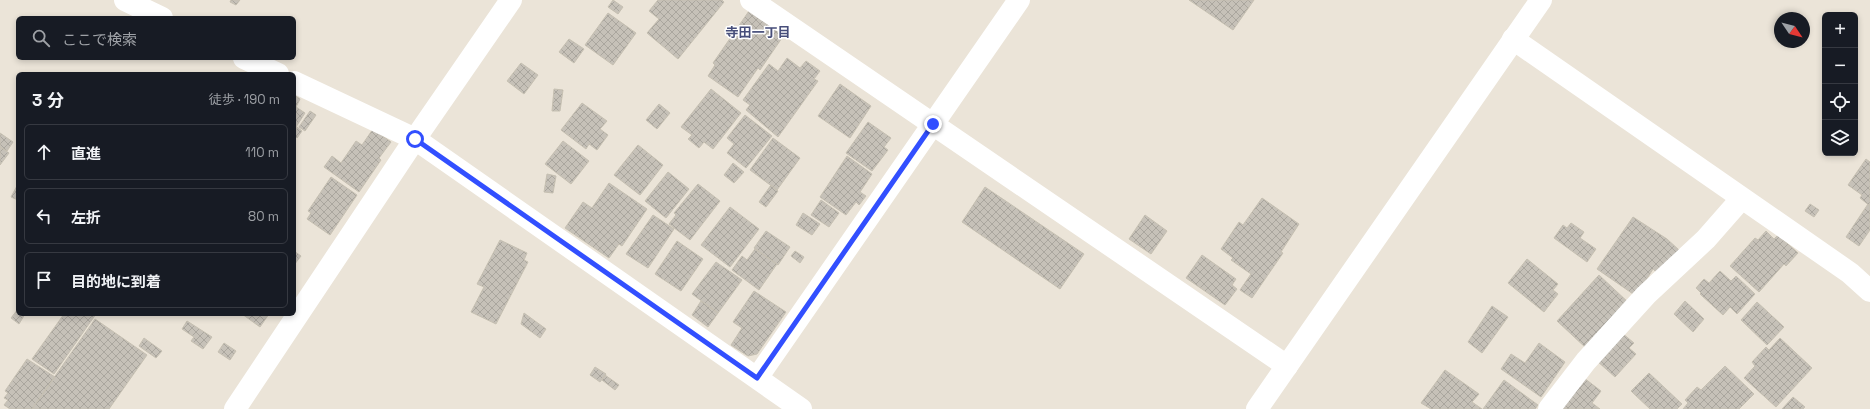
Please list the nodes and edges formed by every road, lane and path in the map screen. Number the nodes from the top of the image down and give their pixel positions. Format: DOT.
graph roads {
  1 [pos="125,0"];
  2 [pos="511,0"];
  3 [pos="751,0"];
  4 [pos="1019,0"];
  5 [pos="1541,0"];
  6 [pos="158,16"];
  7 [pos="1513,39"];
  8 [pos="248,60"];
  9 [pos="274,72"];
  10 [pos="296,83"];
  11 [pos="933,124"];
  12 [pos="415,139"];
  13 [pos="1742,198"];
  14 [pos="1867,281"];
  15 [pos="1287,366"];
  16 [pos="757,378"];
  17 [pos="235,409"];
  18 [pos="801,409"];
  19 [pos="1258,409"];
  20 [pos="1549,409"];
  1 -- 6 [label="street"];
  2 -- 12 [label="street"];
  3 -- 11 [label="street"];
  4 -- 11 [label="street"];
  5 -- 7 [label="street"];
  7 -- 13 [label="street"];
  7 -- 15 [label="street"];
  8 -- 9 [label="street"];
  10 -- 12 [label="street"];
  11 -- 15 [label="street"];
  11 -- 16 [label="street"];
  12 -- 16 [label="street"];
  12 -- 17 [label="street"];
  13 -- 14 [label="street"];
  13 -- 20 [label="street"];
  15 -- 19 [label="street"];
  16 -- 18 [label="street"];
}
